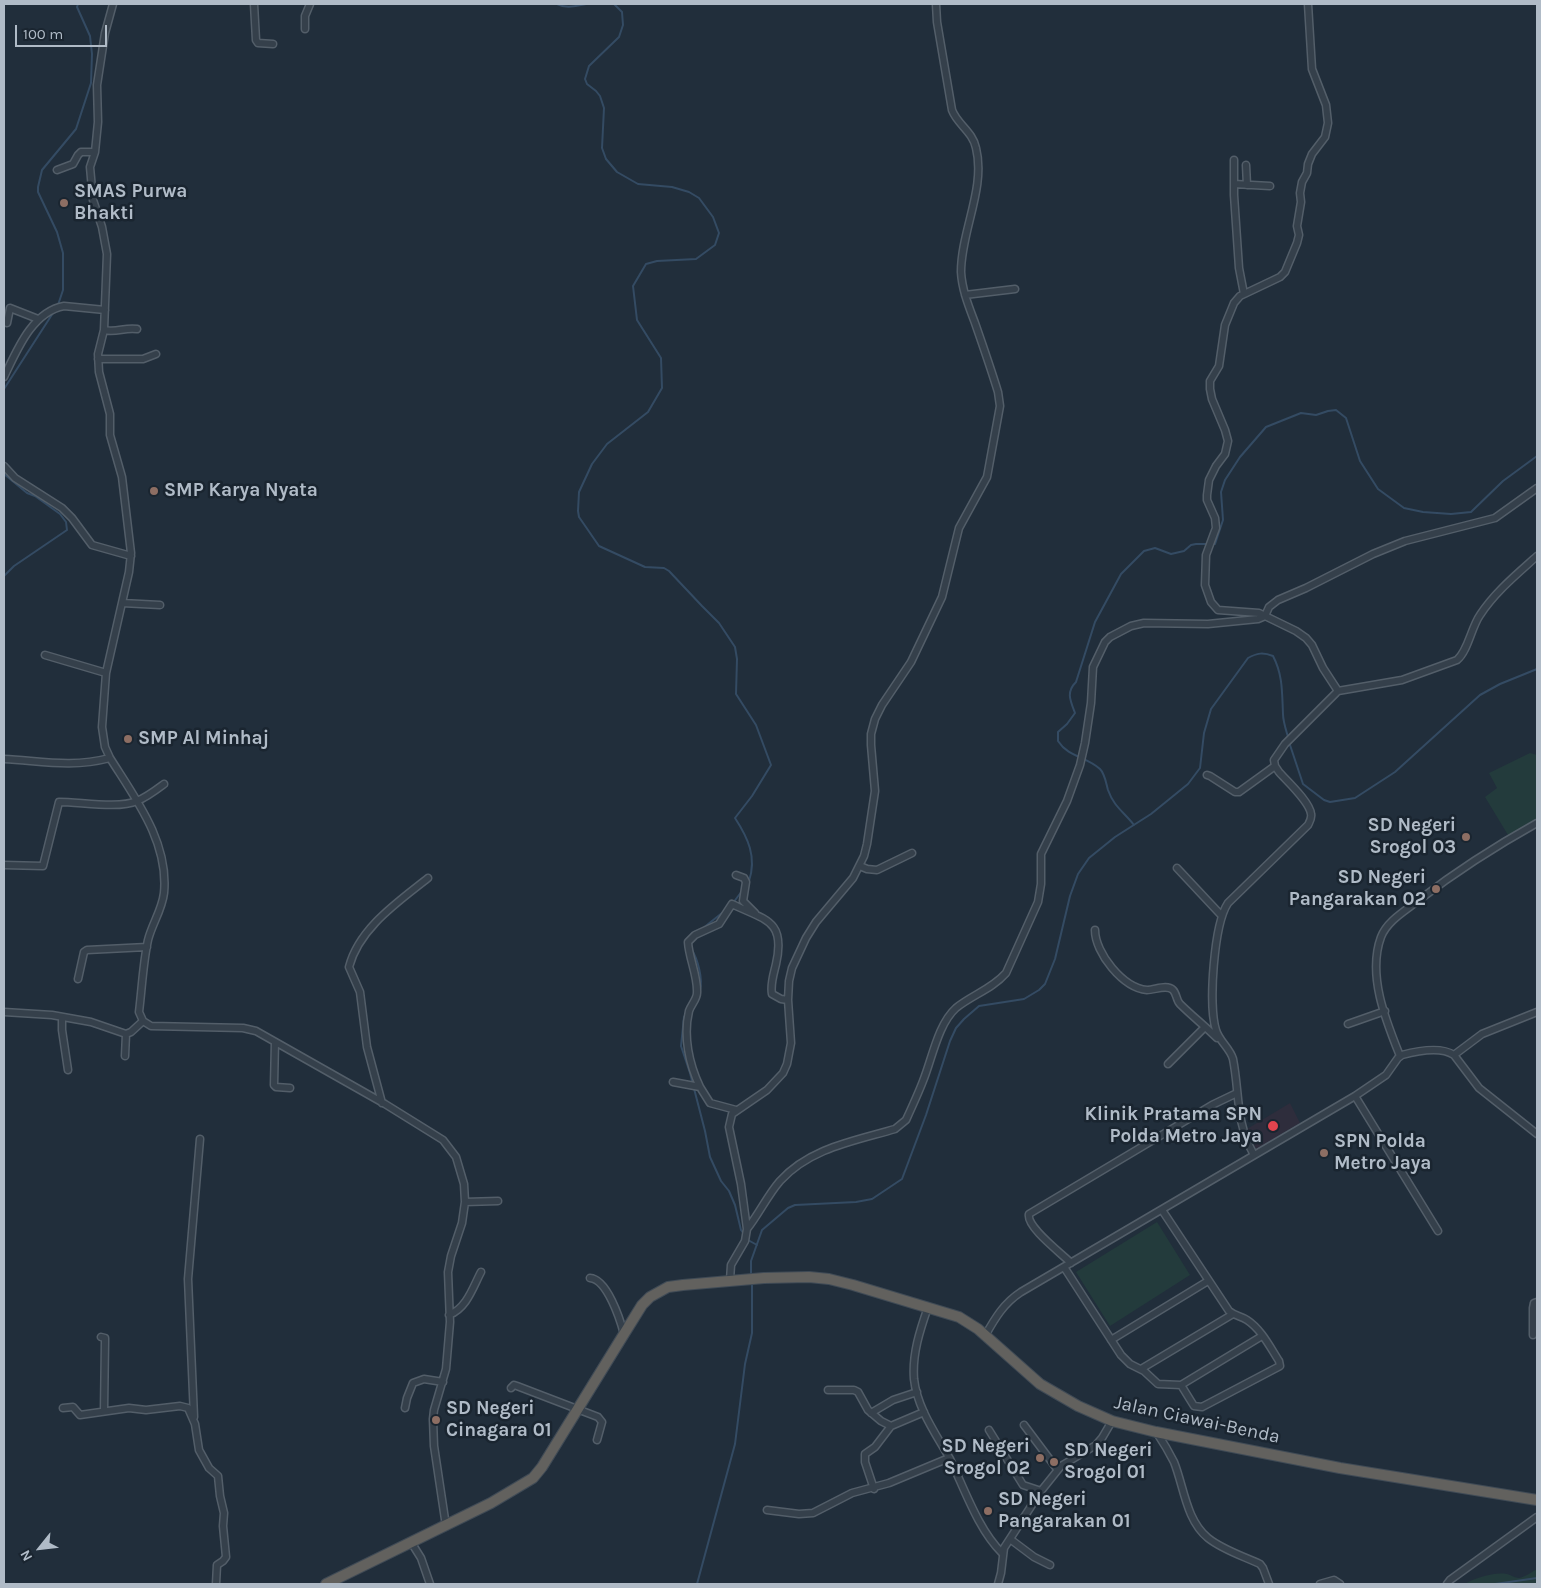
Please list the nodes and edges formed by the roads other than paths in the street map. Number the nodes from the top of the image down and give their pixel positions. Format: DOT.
graph roads {
  1 [pos="113,4"];
  2 [pos="254,4"];
  3 [pos="310,4"];
  4 [pos="936,4"];
  5 [pos="1308,4"];
  6 [pos="305,29"];
  7 [pos="273,44"];
  8 [pos="95,152"];
  9 [pos="1234,160"];
  10 [pos="1246,165"];
  11 [pos="58,170"];
  12 [pos="1234,184"];
  13 [pos="1247,185"];
  14 [pos="1270,186"];
  15 [pos="1014,289"];
  16 [pos="1244,294"];
  17 [pos="965,295"];
  18 [pos="105,310"];
  19 [pos="38,319"];
  20 [pos="4,322"];
  21 [pos="137,329"];
  22 [pos="104,330"];
  23 [pos="156,354"];
  24 [pos="98,359"];
  25 [pos="4,377"];
  26 [pos="4,466"];
  27 [pos="1537,488"];
  28 [pos="131,556"];
  29 [pos="1537,556"];
  30 [pos="122,603"];
  31 [pos="160,605"];
  32 [pos="1265,616"];
  33 [pos="45,655"];
  34 [pos="106,673"];
  35 [pos="1338,690"];
  36 [pos="110,758"];
  37 [pos="4,760"];
  38 [pos="1275,766"];
  39 [pos="1206,775"];
  40 [pos="164,784"];
  41 [pos="137,802"];
  42 [pos="1537,823"];
  43 [pos="912,853"];
  44 [pos="4,865"];
  45 [pos="860,866"];
  46 [pos="1177,868"];
  47 [pos="736,875"];
  48 [pos="428,878"];
  49 [pos="756,914"];
  50 [pos="1221,915"];
  51 [pos="1095,930"];
  52 [pos="147,947"];
  53 [pos="78,979"];
  54 [pos="788,1000"];
  55 [pos="4,1012"];
  56 [pos="1385,1012"];
  57 [pos="1537,1012"];
  58 [pos="62,1017"];
  59 [pos="142,1021"];
  60 [pos="1348,1024"];
  61 [pos="1205,1026"];
  62 [pos="126,1034"];
  63 [pos="275,1042"];
  64 [pos="1222,1042"];
  65 [pos="1454,1055"];
  66 [pos="125,1056"];
  67 [pos="1400,1056"];
  68 [pos="1168,1064"];
  69 [pos="68,1070"];
  70 [pos="673,1082"];
  71 [pos="697,1087"];
  72 [pos="290,1088"];
  73 [pos="1237,1093"];
  74 [pos="1355,1096"];
  75 [pos="382,1102"];
  76 [pos="736,1110"];
  77 [pos="1537,1134"];
  78 [pos="200,1138"];
  79 [pos="1254,1155"];
  80 [pos="498,1200"];
  81 [pos="465,1202"];
  82 [pos="1162,1210"];
  83 [pos="747,1229"];
  84 [pos="1438,1231"];
  85 [pos="1071,1263"];
  86 [pos="1064,1267"];
  87 [pos="481,1272"];
  88 [pos="590,1278"];
  89 [pos="732,1280"];
  90 [pos="1208,1281"];
  91 [pos="1537,1302"];
  92 [pos="928,1307"];
  93 [pos="1233,1314"];
  94 [pos="449,1315"];
  95 [pos="624,1334"];
  96 [pos="1533,1334"];
  97 [pos="985,1336"];
  98 [pos="1262,1336"];
  99 [pos="101,1337"];
  100 [pos="1111,1340"];
  101 [pos="1141,1369"];
  102 [pos="443,1382"];
  103 [pos="1181,1385"];
  104 [pos="511,1388"];
  105 [pos="828,1390"];
  106 [pos="917,1392"];
  107 [pos="63,1408"];
  108 [pos="405,1408"];
  109 [pos="577,1409"];
  110 [pos="104,1411"];
  111 [pos="924,1412"];
  112 [pos="871,1413"];
  113 [pos="1112,1421"];
  114 [pos="195,1424"];
  115 [pos="1024,1425"];
  116 [pos="891,1426"];
  117 [pos="989,1430"];
  118 [pos="1156,1432"];
  119 [pos="597,1440"];
  120 [pos="949,1458"];
  121 [pos="1057,1469"];
  122 [pos="874,1488"];
  123 [pos="1041,1491"];
  124 [pos="1537,1500"];
  125 [pos="767,1510"];
  126 [pos="1537,1517"];
  127 [pos="446,1526"];
  128 [pos="1010,1539"];
  129 [pos="411,1542"];
  130 [pos="1002,1553"];
  131 [pos="1050,1566"];
  132 [pos="216,1584"];
  133 [pos="326,1584"];
  134 [pos="430,1584"];
  135 [pos="998,1584"];
  136 [pos="1269,1584"];
  137 [pos="1320,1584"];
  138 [pos="1340,1584"];
  139 [pos="1447,1584"];
  1 -- 8 [label="street"];
  2 -- 7 [label="street"];
  3 -- 6 [label="street"];
  4 -- 17 [label="street"];
  5 -- 16 [label="street"];
  8 -- 11 [label="street"];
  8 -- 18 [label="street"];
  9 -- 12 [label="street"];
  10 -- 13 [label="street"];
  12 -- 13 [label="street"];
  12 -- 16 [label="street"];
  13 -- 14 [label="street"];
  15 -- 17 [label="street"];
  16 -- 32 [label="street"];
  17 -- 45 [label="street"];
  18 -- 19 [label="street"];
  18 -- 22 [label="street"];
  19 -- 20 [label="street"];
  19 -- 25 [label="street"];
  21 -- 22 [label="street"];
  22 -- 24 [label="street"];
  23 -- 24 [label="street"];
  24 -- 28 [label="street"];
  26 -- 28 [label="street"];
  27 -- 32 [label="street"];
  28 -- 30 [label="street"];
  29 -- 35 [label="street"];
  30 -- 31 [label="street"];
  30 -- 34 [label="street"];
  32 -- 35 [label="street"];
  32 -- 83 [label="street"];
  33 -- 34 [label="street"];
  34 -- 36 [label="street"];
  35 -- 38 [label="street"];
  36 -- 37 [label="street"];
  36 -- 41 [label="street"];
  38 -- 39 [label="street"];
  38 -- 50 [label="street"];
  40 -- 41 [label="street"];
  41 -- 44 [label="street"];
  41 -- 52 [label="street"];
  42 -- 56 [label="street"];
  43 -- 45 [label="street"];
  45 -- 54 [label="street"];
  46 -- 50 [label="street"];
  47 -- 49 [label="street"];
  48 -- 75 [label="street"];
  49 -- 54 [label="street"];
  49 -- 71 [label="street"];
  50 -- 64 [label="street"];
  51 -- 61 [label="street"];
  52 -- 53 [label="street"];
  52 -- 59 [label="street"];
  54 -- 76 [label="street"];
  55 -- 58 [label="street"];
  56 -- 60 [label="street"];
  56 -- 67 [label="street"];
  57 -- 65 [label="street"];
  58 -- 62 [label="street"];
  58 -- 69 [label="street"];
  59 -- 62 [label="street"];
  59 -- 63 [label="street"];
  61 -- 64 [label="street"];
  61 -- 68 [label="street"];
  62 -- 66 [label="street"];
  63 -- 72 [label="street"];
  63 -- 75 [label="street"];
  64 -- 73 [label="street"];
  65 -- 67 [label="street"];
  65 -- 77 [label="street"];
  67 -- 74 [label="street"];
  70 -- 71 [label="street"];
  71 -- 76 [label="street"];
  73 -- 79 [label="street"];
  73 -- 85 [label="street"];
  74 -- 79 [label="street"];
  74 -- 84 [label="street"];
  75 -- 81 [label="street"];
  76 -- 83 [label="street"];
  78 -- 114 [label="street"];
  79 -- 82 [label="street"];
  80 -- 81 [label="street"];
  81 -- 94 [label="street"];
  82 -- 85 [label="street"];
  82 -- 90 [label="street"];
  83 -- 89 [label="street"];
  85 -- 86 [label="street"];
  86 -- 97 [label="street"];
  86 -- 100 [label="street"];
  87 -- 94 [label="street"];
  88 -- 95 [label="street"];
  89 -- 92 [label="highway, Jalan Ciawai-Benda"];
  89 -- 95 [label="highway, Jalan Ciawai-Benda"];
  90 -- 93 [label="street"];
  90 -- 100 [label="street"];
  91 -- 96 [label="street"];
  92 -- 97 [label="highway, Jalan Ciawai-Benda"];
  92 -- 106 [label="street"];
  93 -- 98 [label="street"];
  93 -- 101 [label="street"];
  94 -- 102 [label="street"];
  95 -- 109 [label="highway, Jalan Ciawai-Benda"];
  97 -- 113 [label="highway, Jalan Ciawai-Benda"];
  98 -- 103 [label="street"];
  98 -- 103 [label="street"];
  99 -- 110 [label="street"];
  100 -- 101 [label="street"];
  101 -- 103 [label="street"];
  102 -- 108 [label="street"];
  102 -- 127 [label="street"];
  104 -- 109 [label="street"];
  105 -- 112 [label="street"];
  106 -- 111 [label="street"];
  106 -- 112 [label="street"];
  107 -- 110 [label="street"];
  109 -- 119 [label="street"];
  109 -- 127 [label="highway, Jalan Ciawai-Benda"];
  110 -- 114 [label="street"];
  111 -- 116 [label="street"];
  111 -- 120 [label="street"];
  112 -- 116 [label="street"];
  113 -- 118 [label="highway, Jalan Ciawai-Benda"];
  113 -- 121 [label="street"];
  114 -- 132 [label="street"];
  115 -- 121 [label="street"];
  116 -- 122 [label="street"];
  117 -- 123 [label="street"];
  118 -- 124 [label="highway, Jalan Ciawai-Benda"];
  118 -- 136 [label="street"];
  120 -- 122 [label="street"];
  120 -- 130 [label="street"];
  121 -- 123 [label="street"];
  122 -- 125 [label="street"];
  123 -- 128 [label="street"];
  126 -- 139 [label="street"];
  127 -- 129 [label="highway, Jalan Ciawai-Benda"];
  128 -- 130 [label="street"];
  128 -- 131 [label="street"];
  129 -- 133 [label="highway, Jalan Ciawai-Benda"];
  129 -- 134 [label="street"];
  130 -- 135 [label="street"];
  137 -- 138 [label="street"];
}
